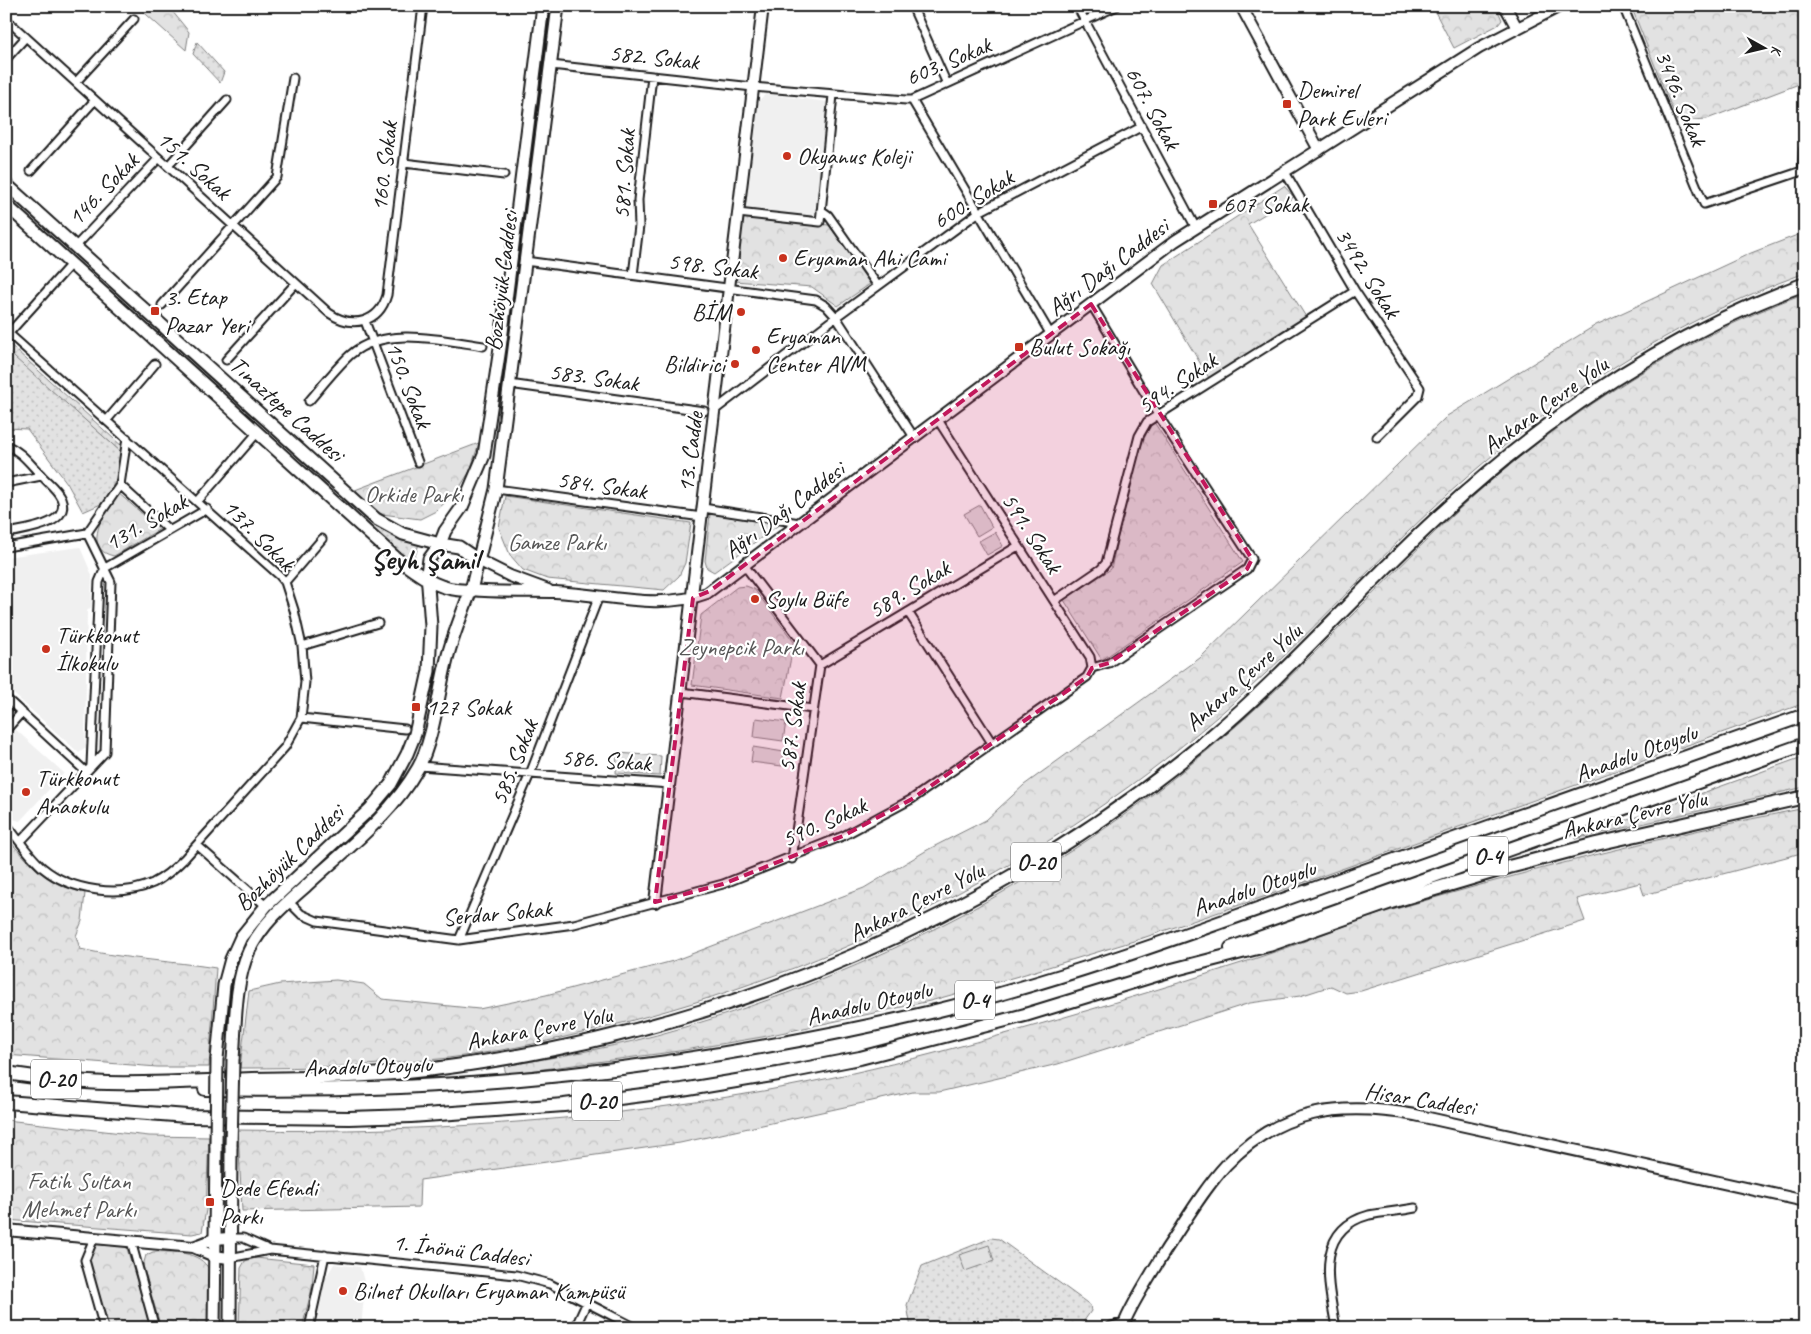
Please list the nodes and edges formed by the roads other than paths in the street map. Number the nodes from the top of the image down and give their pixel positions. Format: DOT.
graph roads {
  1 [pos="423,6"];
  2 [pos="543,6"];
  3 [pos="558,6"];
  4 [pos="763,6"];
  5 [pos="912,6"];
  6 [pos="1077,6"];
  7 [pos="1118,6"];
  8 [pos="1241,6"];
  9 [pos="1505,6"];
  10 [pos="1560,6"];
  11 [pos="1623,6"];
  12 [pos="6,19"];
  13 [pos="134,19"];
  14 [pos="1085,21"];
  15 [pos="1517,28"];
  16 [pos="26,37"];
  17 [pos="6,59"];
  18 [pos="551,65"];
  19 [pos="652,76"];
  20 [pos="293,78"];
  21 [pos="76,82"];
  22 [pos="947,84"];
  23 [pos="753,87"];
  24 [pos="833,95"];
  25 [pos="95,100"];
  26 [pos="227,100"];
  27 [pos="912,100"];
  28 [pos="1141,127"];
  29 [pos="1319,150"];
  30 [pos="1805,150"];
  31 [pos="159,158"];
  32 [pos="404,163"];
  33 [pos="168,166"];
  34 [pos="1804,170"];
  35 [pos="31,171"];
  36 [pos="1285,172"];
  37 [pos="504,175"];
  38 [pos="6,184"];
  39 [pos="6,204"];
  40 [pos="821,210"];
  41 [pos="979,212"];
  42 [pos="738,213"];
  43 [pos="234,226"];
  44 [pos="1196,228"];
  45 [pos="75,247"];
  46 [pos="525,261"];
  47 [pos="72,263"];
  48 [pos="633,275"];
  49 [pos="296,283"];
  50 [pos="1805,284"];
  51 [pos="878,286"];
  52 [pos="729,287"];
  53 [pos="1355,291"];
  54 [pos="1092,304"];
  55 [pos="162,305"];
  56 [pos="836,317"];
  57 [pos="364,321"];
  58 [pos="7,332"];
  59 [pos="1051,335"];
  60 [pos="373,344"];
  61 [pos="483,346"];
  62 [pos="226,360"];
  63 [pos="155,364"];
  64 [pos="509,384"];
  65 [pos="309,401"];
  66 [pos="704,410"];
  67 [pos="715,410"];
  68 [pos="1158,415"];
  69 [pos="107,420"];
  70 [pos="938,420"];
  71 [pos="258,432"];
  72 [pos="914,437"];
  73 [pos="1378,437"];
  74 [pos="127,438"];
  75 [pos="6,445"];
  76 [pos="418,462"];
  77 [pos="41,476"];
  78 [pos="6,483"];
  79 [pos="120,485"];
  80 [pos="496,489"];
  81 [pos="198,501"];
  82 [pos="207,509"];
  83 [pos="703,513"];
  84 [pos="800,523"];
  85 [pos="170,530"];
  86 [pos="8,533"];
  87 [pos="86,533"];
  88 [pos="322,539"];
  89 [pos="440,544"];
  90 [pos="1018,546"];
  91 [pos="6,547"];
  92 [pos="478,560"];
  93 [pos="744,565"];
  94 [pos="105,568"];
  95 [pos="284,582"];
  96 [pos="429,583"];
  97 [pos="471,590"];
  98 [pos="554,592"];
  99 [pos="599,596"];
  100 [pos="693,598"];
  101 [pos="1054,601"];
  102 [pos="908,612"];
  103 [pos="378,623"];
  104 [pos="302,646"];
  105 [pos="820,664"];
  106 [pos="1092,668"];
  107 [pos="681,692"];
  108 [pos="6,698"];
  109 [pos="813,709"];
  110 [pos="22,712"];
  111 [pos="1805,716"];
  112 [pos="301,718"];
  113 [pos="6,730"];
  114 [pos="406,730"];
  115 [pos="992,743"];
  116 [pos="1805,744"];
  117 [pos="91,765"];
  118 [pos="419,766"];
  119 [pos="85,772"];
  120 [pos="530,774"];
  121 [pos="670,784"];
  122 [pos="1805,797"];
  123 [pos="6,824"];
  124 [pos="20,842"];
  125 [pos="198,844"];
  126 [pos="792,859"];
  127 [pos="288,902"];
  128 [pos="655,902"];
  129 [pos="266,906"];
  130 [pos="459,940"];
  131 [pos="1172,970"];
  132 [pos="6,1073"];
  133 [pos="107,1083"];
  134 [pos="6,1102"];
  135 [pos="1805,1201"];
  136 [pos="1415,1208"];
  137 [pos="6,1230"];
  138 [pos="94,1238"];
  139 [pos="229,1238"];
  140 [pos="214,1239"];
  141 [pos="131,1241"];
  142 [pos="193,1247"];
  143 [pos="270,1250"];
  144 [pos="325,1255"];
  145 [pos="214,1256"];
  146 [pos="230,1258"];
  147 [pos="587,1302"];
  148 [pos="1125,1326"];
  149 [pos="104,1328"];
  150 [pos="155,1328"];
  151 [pos="214,1328"];
  152 [pos="230,1328"];
  153 [pos="309,1328"];
  154 [pos="575,1328"];
  155 [pos="636,1328"];
  156 [pos="1110,1328"];
  157 [pos="1336,1328"];
  1 -- 32 [label="street, 160. Sokak"];
  2 -- 89 [label="main road, Bozhöyük Caddesi"];
  3 -- 18 [label="main road, Bozhöyük Caddesi"];
  4 -- 23 [label="street, 13. Cadde"];
  5 -- 22 [label="street"];
  6 -- 14 [label="street, 607. Sokak"];
  7 -- 14 [label="street, 603. Sokak"];
  8 -- 29 [label="street"];
  9 -- 15 [label="street"];
  10 -- 15 [label="street, Ağrı Dağı Caddesi"];
  11 -- 34 [label="street, 3496. Sokak"];
  12 -- 16 [label="street, 151. Sokak"];
  13 -- 21 [label="street"];
  14 -- 22 [label="street, 603. Sokak"];
  14 -- 28 [label="street, 607. Sokak"];
  15 -- 29 [label="street, Ağrı Dağı Caddesi"];
  16 -- 17 [label="street"];
  16 -- 21 [label="street, 151. Sokak"];
  18 -- 19 [label="street, 582. Sokak"];
  18 -- 46 [label="main road, Bozhöyük Caddesi"];
  19 -- 23 [label="street, 582. Sokak"];
  19 -- 48 [label="street, 581. Sokak"];
  20 -- 43 [label="street"];
  21 -- 25 [label="street, 151. Sokak"];
  22 -- 27 [label="street, 603. Sokak"];
  23 -- 24 [label="street, 603. Sokak"];
  23 -- 42 [label="street, 13. Cadde"];
  24 -- 27 [label="street, 603. Sokak"];
  24 -- 40 [label="street"];
  25 -- 31 [label="street, 151. Sokak"];
  25 -- 35 [label="street"];
  26 -- 33 [label="street"];
  27 -- 41 [label="street"];
  28 -- 41 [label="street, 600. Sokak"];
  28 -- 44 [label="street, 607. Sokak"];
  29 -- 36 [label="street, Ağrı Dağı Caddesi"];
  30 -- 34 [label="street"];
  31 -- 33 [label="street, 151. Sokak"];
  31 -- 45 [label="street, 146. Sokak"];
  32 -- 37 [label="street"];
  32 -- 57 [label="street, 160. Sokak"];
  33 -- 43 [label="street, 151. Sokak"];
  36 -- 44 [label="street, Ağrı Dağı Caddesi"];
  36 -- 53 [label="street, 3492. Sokak"];
  38 -- 45 [label="main road, Tınaztepe Caddesi"];
  39 -- 47 [label="main road, Tınaztepe Caddesi"];
  40 -- 42 [label="street"];
  40 -- 51 [label="street"];
  41 -- 51 [label="street, 600. Sokak"];
  41 -- 59 [label="street"];
  42 -- 52 [label="street, 13. Cadde"];
  43 -- 49 [label="street, 151. Sokak"];
  43 -- 55 [label="street"];
  44 -- 54 [label="street, Ağrı Dağı Caddesi"];
  45 -- 89 [label="main road, Tınaztepe Caddesi"];
  46 -- 48 [label="street, 598. Sokak"];
  46 -- 64 [label="main road, Bozhöyük Caddesi"];
  47 -- 58 [label="street"];
  47 -- 71 [label="main road, Tınaztepe Caddesi"];
  48 -- 52 [label="street, 598. Sokak"];
  49 -- 57 [label="street, 151. Sokak"];
  49 -- 62 [label="street"];
  50 -- 133 [label="highway, Ankara Çevre Yolu / O-20"];
  51 -- 56 [label="street, 600. Sokak"];
  52 -- 56 [label="street, 598. Sokak"];
  52 -- 67 [label="street, 13. Cadde"];
  53 -- 68 [label="street, 594. Sokak"];
  53 -- 73 [label="street, 3492. Sokak"];
  54 -- 59 [label="street, Ağrı Dağı Caddesi"];
  54 -- 68 [label="street"];
  56 -- 67 [label="street, 600. Sokak"];
  56 -- 72 [label="street, 598. Sokak"];
  57 -- 60 [label="street, 150. Sokak"];
  58 -- 69 [label="street, 137. Sokak"];
  59 -- 70 [label="street, Ağrı Dağı Caddesi"];
  60 -- 61 [label="street"];
  60 -- 65 [label="street"];
  60 -- 76 [label="street, 150. Sokak"];
  63 -- 69 [label="street"];
  64 -- 66 [label="street, 583. Sokak"];
  64 -- 80 [label="main road, Bozhöyük Caddesi"];
  67 -- 83 [label="street, 13. Cadde"];
  68 -- 101 [label="street, 594. Sokak"];
  68 -- 106 [label="street"];
  69 -- 74 [label="street, 137. Sokak"];
  70 -- 72 [label="street, Ağrı Dağı Caddesi"];
  70 -- 90 [label="street, 591. Sokak"];
  71 -- 81 [label="street"];
  71 -- 96 [label="main road, Tınaztepe Caddesi"];
  72 -- 84 [label="street, Ağrı Dağı Caddesi"];
  74 -- 79 [label="street"];
  74 -- 81 [label="street, 137. Sokak"];
  75 -- 77 [label="street"];
  77 -- 78 [label="street"];
  77 -- 86 [label="street"];
  79 -- 85 [label="street"];
  79 -- 87 [label="street"];
  80 -- 83 [label="street, 584. Sokak"];
  80 -- 92 [label="main road, Bozhöyük Caddesi"];
  81 -- 82 [label="street, 137. Sokak"];
  82 -- 85 [label="street, 131. Sokak"];
  82 -- 95 [label="street, 137. Sokak"];
  83 -- 84 [label="street, 584. Sokak"];
  83 -- 100 [label="street, 13. Cadde"];
  84 -- 93 [label="street, Ağrı Dağı Caddesi"];
  85 -- 94 [label="street, 131. Sokak"];
  87 -- 91 [label="street"];
  87 -- 94 [label="street"];
  88 -- 95 [label="street"];
  89 -- 92 [label="main road"];
  89 -- 96 [label="main road"];
  90 -- 101 [label="street, 591. Sokak"];
  90 -- 102 [label="street, 589. Sokak"];
  92 -- 97 [label="main road"];
  92 -- 98 [label="street, Ağrı Dağı Caddesi"];
  93 -- 100 [label="street, Ağrı Dağı Caddesi"];
  93 -- 105 [label="street, 587. Sokak"];
  94 -- 117 [label="street, 131. Sokak"];
  94 -- 117 [label="street, 131. Sokak"];
  95 -- 104 [label="street, 137. Sokak"];
  96 -- 97 [label="main road"];
  96 -- 129 [label="main road, Bozhöyük Caddesi"];
  97 -- 98 [label="street, Ağrı Dağı Caddesi"];
  97 -- 118 [label="main road, Bozhöyük Caddesi"];
  98 -- 99 [label="street, Ağrı Dağı Caddesi"];
  99 -- 100 [label="street, Ağrı Dağı Caddesi"];
  99 -- 120 [label="street, 585. Sokak"];
  100 -- 107 [label="street, 13. Cadde"];
  101 -- 106 [label="street, 591. Sokak"];
  102 -- 105 [label="street, 589. Sokak"];
  102 -- 115 [label="street"];
  103 -- 104 [label="street"];
  104 -- 112 [label="street, 137. Sokak"];
  105 -- 109 [label="street, 587. Sokak"];
  106 -- 115 [label="street, 590. Sokak"];
  107 -- 109 [label="street"];
  107 -- 121 [label="street, 13. Cadde"];
  108 -- 110 [label="street"];
  109 -- 126 [label="street, 587. Sokak"];
  110 -- 113 [label="street"];
  110 -- 119 [label="street"];
  111 -- 133 [label="highway, Anadolu Otoyolu / O-4"];
  112 -- 114 [label="street"];
  112 -- 125 [label="street, 137. Sokak"];
  115 -- 126 [label="street, 590. Sokak"];
  116 -- 131 [label="highway, Anadolu Otoyolu / O-4"];
  117 -- 119 [label="street, 131. Sokak"];
  118 -- 120 [label="street, 586. Sokak"];
  118 -- 127 [label="main road, Bozhöyük Caddesi"];
  119 -- 124 [label="street, 131. Sokak"];
  120 -- 121 [label="street, 586. Sokak"];
  120 -- 130 [label="street, 585. Sokak"];
  121 -- 128 [label="street, 13. Cadde"];
  122 -- 131 [label="highway, Ankara Çevre Yolu / O-20"];
  123 -- 124 [label="street, 137. Sokak"];
  124 -- 125 [label="street, 137. Sokak"];
  125 -- 129 [label="street"];
  126 -- 128 [label="street, 590. Sokak"];
  127 -- 130 [label="street, Serdar Sokak"];
  127 -- 139 [label="main road, Bozhöyük Caddesi, bridge"];
  128 -- 130 [label="street, Serdar Sokak"];
  129 -- 140 [label="main road, Bozhöyük Caddesi, bridge"];
  131 -- 134 [label="highway, Ankara Çevre Yolu / O-20"];
  132 -- 133 [label="highway, Ankara Çevre Yolu / O-20"];
  135 -- 148 [label="street, Hisar Caddesi"];
  136 -- 157 [label="street"];
  137 -- 138 [label="street"];
  138 -- 141 [label="street"];
  138 -- 149 [label="street"];
  139 -- 140 [label="street"];
  139 -- 143 [label="street"];
  139 -- 146 [label="main road, Bozhöyük Caddesi"];
  140 -- 142 [label="street"];
  140 -- 145 [label="main road, Bozhöyük Caddesi"];
  141 -- 142 [label="street"];
  141 -- 150 [label="street"];
  142 -- 145 [label="street"];
  143 -- 144 [label="street, 1. İnönü Caddesi"];
  143 -- 146 [label="street"];
  144 -- 147 [label="street, 1. İnönü Caddesi"];
  144 -- 153 [label="street"];
  145 -- 146 [label="street"];
  145 -- 151 [label="main road, Bozhöyük Caddesi"];
  146 -- 152 [label="main road, Bozhöyük Caddesi"];
  147 -- 154 [label="street"];
  147 -- 155 [label="street, 1. İnönü Caddesi"];
  148 -- 156 [label="street, Hisar Caddesi"];
}
